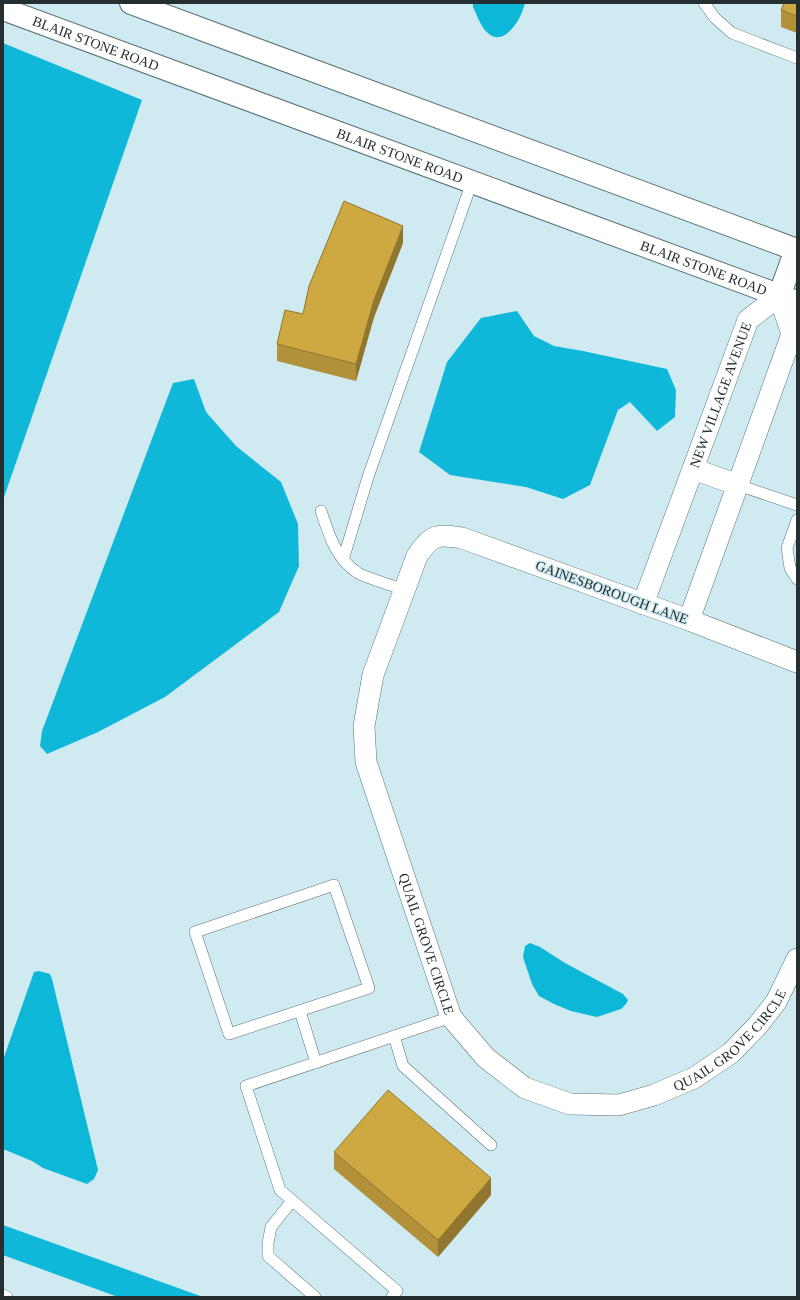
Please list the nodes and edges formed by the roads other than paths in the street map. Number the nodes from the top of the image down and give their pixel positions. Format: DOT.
graph roads {
  1 [pos="131,3"];
  2 [pos="704,3"];
  3 [pos="3,9"];
  4 [pos="797,58"];
  5 [pos="472,182"];
  6 [pos="797,249"];
  7 [pos="788,299"];
  8 [pos="693,469"];
  9 [pos="738,485"];
  10 [pos="797,505"];
  11 [pos="321,511"];
  12 [pos="797,520"];
  13 [pos="797,531"];
  14 [pos="797,540"];
  15 [pos="425,544"];
  16 [pos="343,560"];
  17 [pos="797,579"];
  18 [pos="404,590"];
  19 [pos="643,604"];
  20 [pos="689,620"];
  21 [pos="797,662"];
  22 [pos="797,959"];
  23 [pos="300,1011"];
  24 [pos="451,1017"];
  25 [pos="394,1036"];
  26 [pos="316,1062"];
  27 [pos="491,1145"];
  28 [pos="292,1201"];
  29 [pos="3,1295"];
  30 [pos="7,1297"];
  31 [pos="314,1297"];
  32 [pos="392,1297"];
  1 -- 6 [label="main road"];
  2 -- 4 [label="lane"];
  3 -- 5 [label="main road, BLAIR STONE ROAD"];
  5 -- 7 [label="main road, BLAIR STONE ROAD"];
  5 -- 16 [label="lane"];
  6 -- 7 [label="main road"];
  7 -- 8 [label="street, NEW VILLAGE AVENUE"];
  7 -- 9 [label="street"];
  8 -- 9 [label="street"];
  8 -- 19 [label="street, NEW VILLAGE AVENUE"];
  9 -- 10 [label="lane"];
  9 -- 20 [label="street"];
  11 -- 16 [label="lane"];
  12 -- 17 [label="lane"];
  13 -- 14 [label="lane"];
  15 -- 18 [label="street, QUAIL GROVE CIRCLE"];
  15 -- 19 [label="street, GAINESBOROUGH LANE"];
  16 -- 18 [label="lane"];
  18 -- 24 [label="street, QUAIL GROVE CIRCLE"];
  19 -- 20 [label="street, GAINESBOROUGH LANE"];
  20 -- 21 [label="street, GAINESBOROUGH LANE"];
  22 -- 24 [label="street, QUAIL GROVE CIRCLE"];
  23 -- 23 [label="lane"];
  23 -- 26 [label="lane"];
  24 -- 25 [label="lane"];
  25 -- 26 [label="lane"];
  25 -- 27 [label="lane"];
  26 -- 28 [label="lane"];
  28 -- 31 [label="lane"];
  28 -- 32 [label="lane"];
  29 -- 30 [label="lane"];
}
